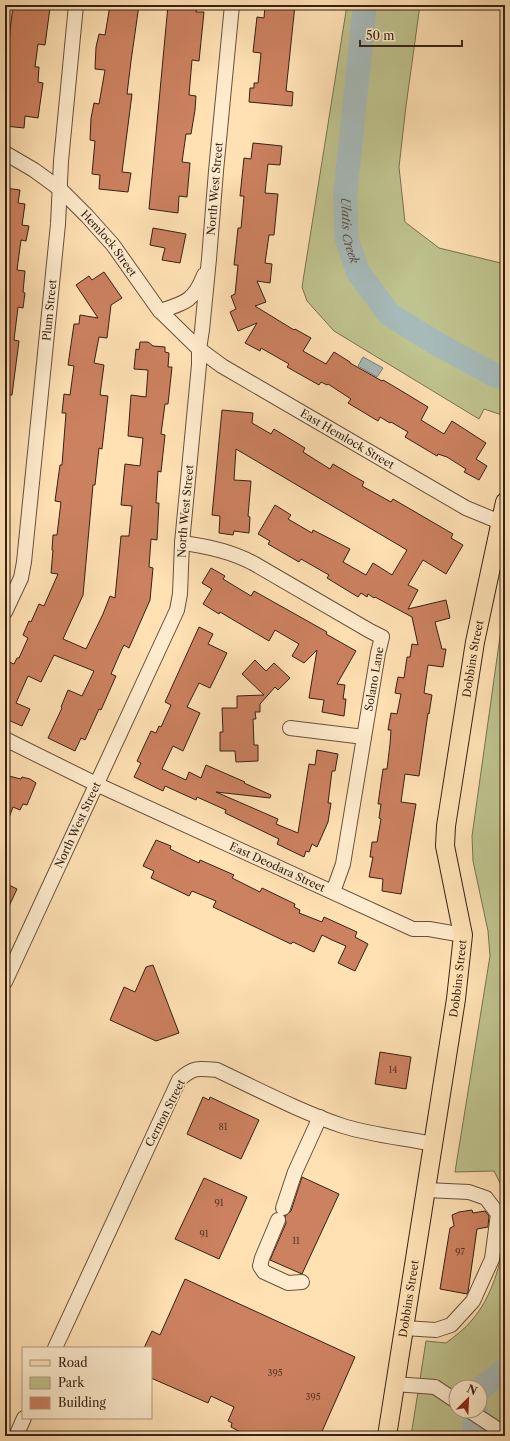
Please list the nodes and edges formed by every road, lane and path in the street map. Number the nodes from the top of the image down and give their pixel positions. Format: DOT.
graph roads {
  1 [pos="76,5"];
  2 [pos="232,5"];
  3 [pos="5,153"];
  4 [pos="60,189"];
  5 [pos="209,259"];
  6 [pos="160,311"];
  7 [pos="199,349"];
  8 [pos="505,502"];
  9 [pos="500,522"];
  10 [pos="182,543"];
  11 [pos="5,612"];
  12 [pos="290,728"];
  13 [pos="364,738"];
  14 [pos="5,739"];
  15 [pos="96,784"];
  16 [pos="333,892"];
  17 [pos="463,935"];
  18 [pos="5,982"];
  19 [pos="320,1117"];
  20 [pos="433,1144"];
  21 [pos="426,1190"];
  22 [pos="302,1282"];
  23 [pos="404,1328"];
  24 [pos="55,1347"];
  25 [pos="395,1384"];
  26 [pos="448,1395"];
  27 [pos="24,1419"];
  28 [pos="482,1419"];
  29 [pos="504,1433"];
  30 [pos="16,1436"];
  31 [pos="387,1436"];
  1 -- 4 [label="street, Plum Street"];
  2 -- 5 [label="street, North West Street"];
  3 -- 4 [label="street, Hemlock Street"];
  4 -- 6 [label="street, Hemlock Street"];
  4 -- 11 [label="street, Plum Street"];
  5 -- 6 [label="street"];
  5 -- 7 [label="street, North West Street"];
  6 -- 7 [label="street, Hemlock Street"];
  7 -- 9 [label="street, East Hemlock Street"];
  7 -- 10 [label="street, North West Street"];
  8 -- 9 [label="main road, Dobbins Street"];
  9 -- 17 [label="main road, Dobbins Street"];
  10 -- 13 [label="street, Solano Lane"];
  10 -- 15 [label="street, North West Street"];
  12 -- 13 [label="street"];
  13 -- 16 [label="street, Solano Lane"];
  14 -- 15 [label="street, East Deodara Street"];
  15 -- 16 [label="street, East Deodara Street"];
  15 -- 18 [label="street, North West Street"];
  16 -- 17 [label="street, East Deodara Street"];
  17 -- 20 [label="main road, Dobbins Street"];
  19 -- 20 [label="street, Cernon Street"];
  19 -- 22 [label="street"];
  19 -- 24 [label="street, Cernon Street"];
  20 -- 21 [label="main road, Dobbins Street"];
  21 -- 23 [label="main road, Dobbins Street"];
  21 -- 23 [label="street"];
  23 -- 25 [label="main road, Dobbins Street"];
  25 -- 26 [label="street"];
  25 -- 31 [label="main road, Dobbins Street"];
  27 -- 30 [label="street"];
  28 -- 29 [label="street"];
}
